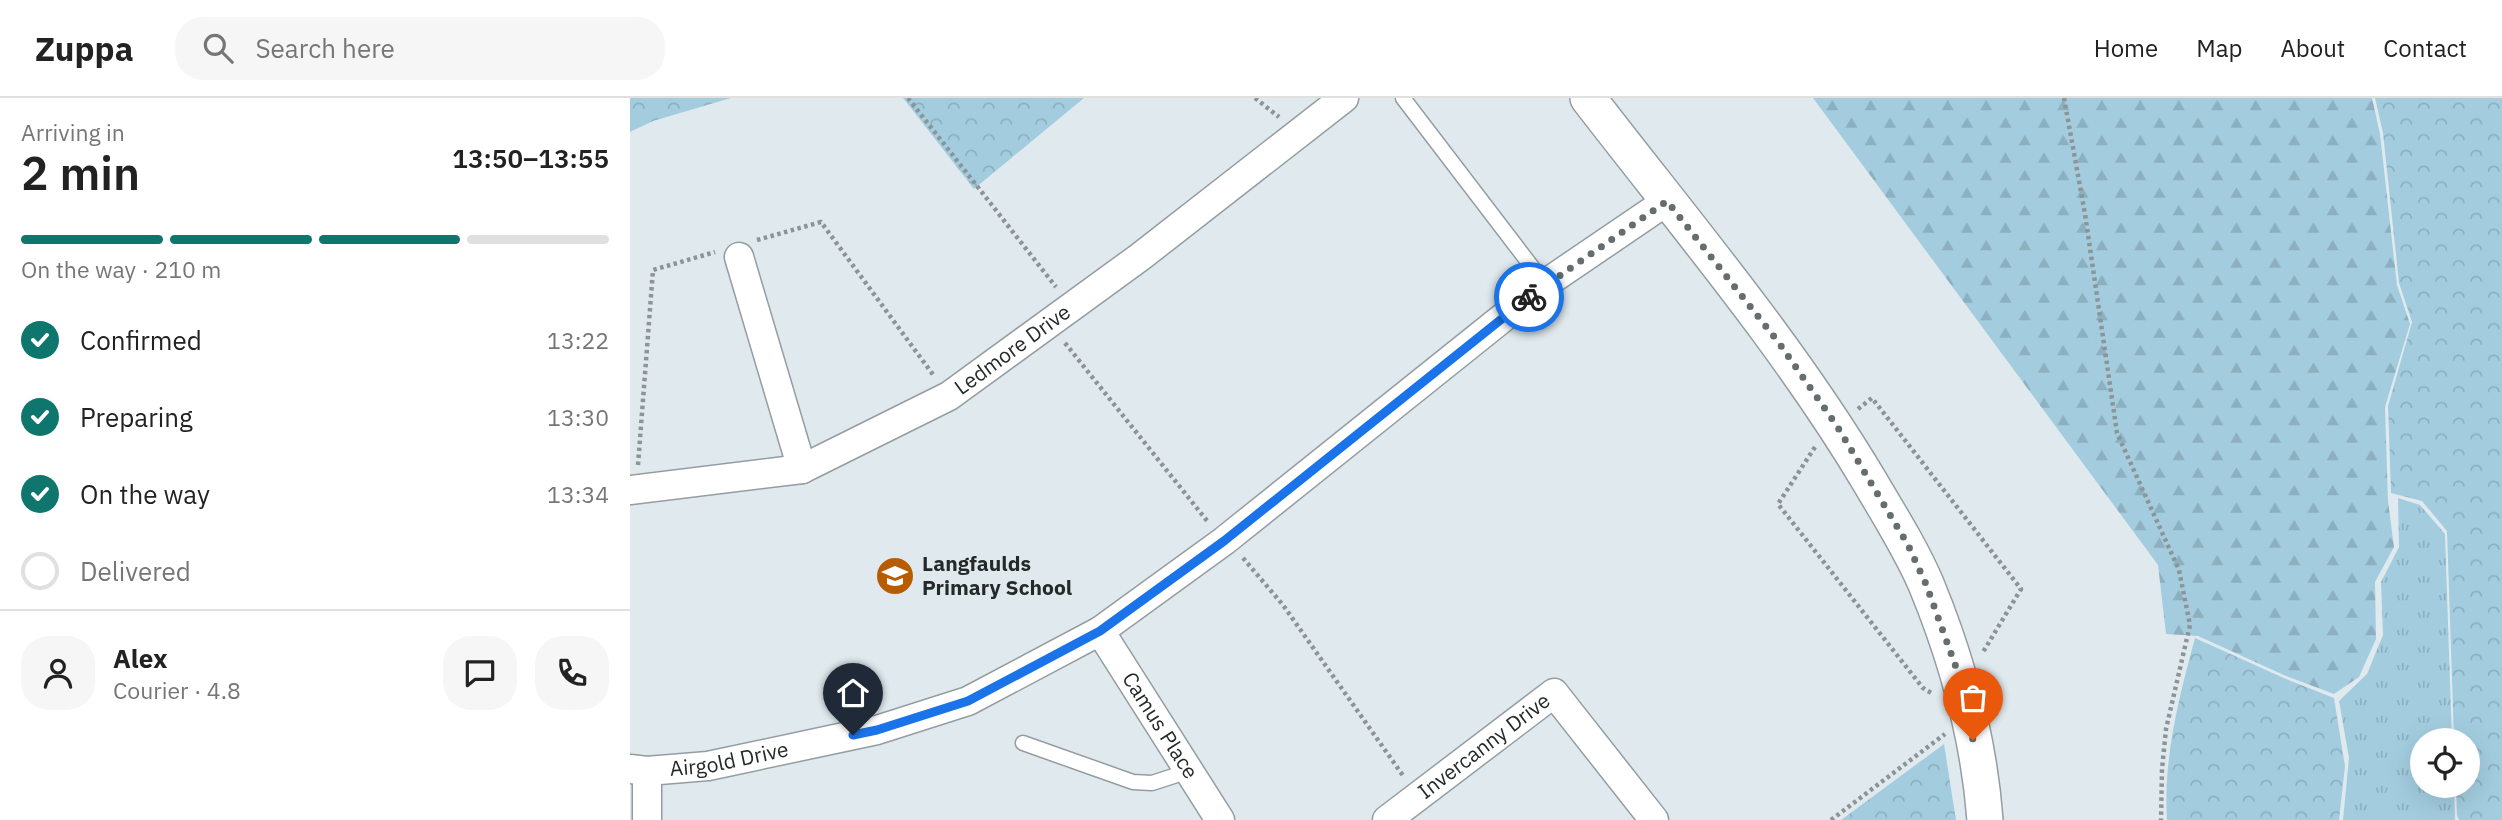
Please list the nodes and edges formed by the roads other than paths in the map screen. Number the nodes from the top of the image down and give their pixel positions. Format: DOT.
graph roads {
  1 [pos="1343,98"];
  2 [pos="1403,98"];
  3 [pos="1588,98"];
  4 [pos="1667,201"];
  5 [pos="739,257"];
  6 [pos="1545,284"];
  7 [pos="803,469"];
  8 [pos="630,490"];
  9 [pos="1100,631"];
  10 [pos="1023,743"];
  11 [pos="639,770"];
  12 [pos="1189,771"];
  13 [pos="647,820"];
  14 [pos="1220,820"];
  15 [pos="1387,820"];
  16 [pos="1654,820"];
  17 [pos="1985,820"];
  1 -- 7 [label="street, Ledmore Drive"];
  2 -- 6 [label="lane"];
  3 -- 4 [label="street"];
  4 -- 6 [label="street, Airgold Drive"];
  4 -- 17 [label="street"];
  5 -- 7 [label="street"];
  6 -- 9 [label="street, Airgold Drive"];
  7 -- 8 [label="street, Ledmore Drive"];
  9 -- 11 [label="street, Airgold Drive"];
  9 -- 12 [label="street, Camus Place"];
  10 -- 12 [label="lane"];
  11 -- 13 [label="street"];
  12 -- 14 [label="street, Camus Place"];
  15 -- 16 [label="street, Invercanny Drive"];
}
